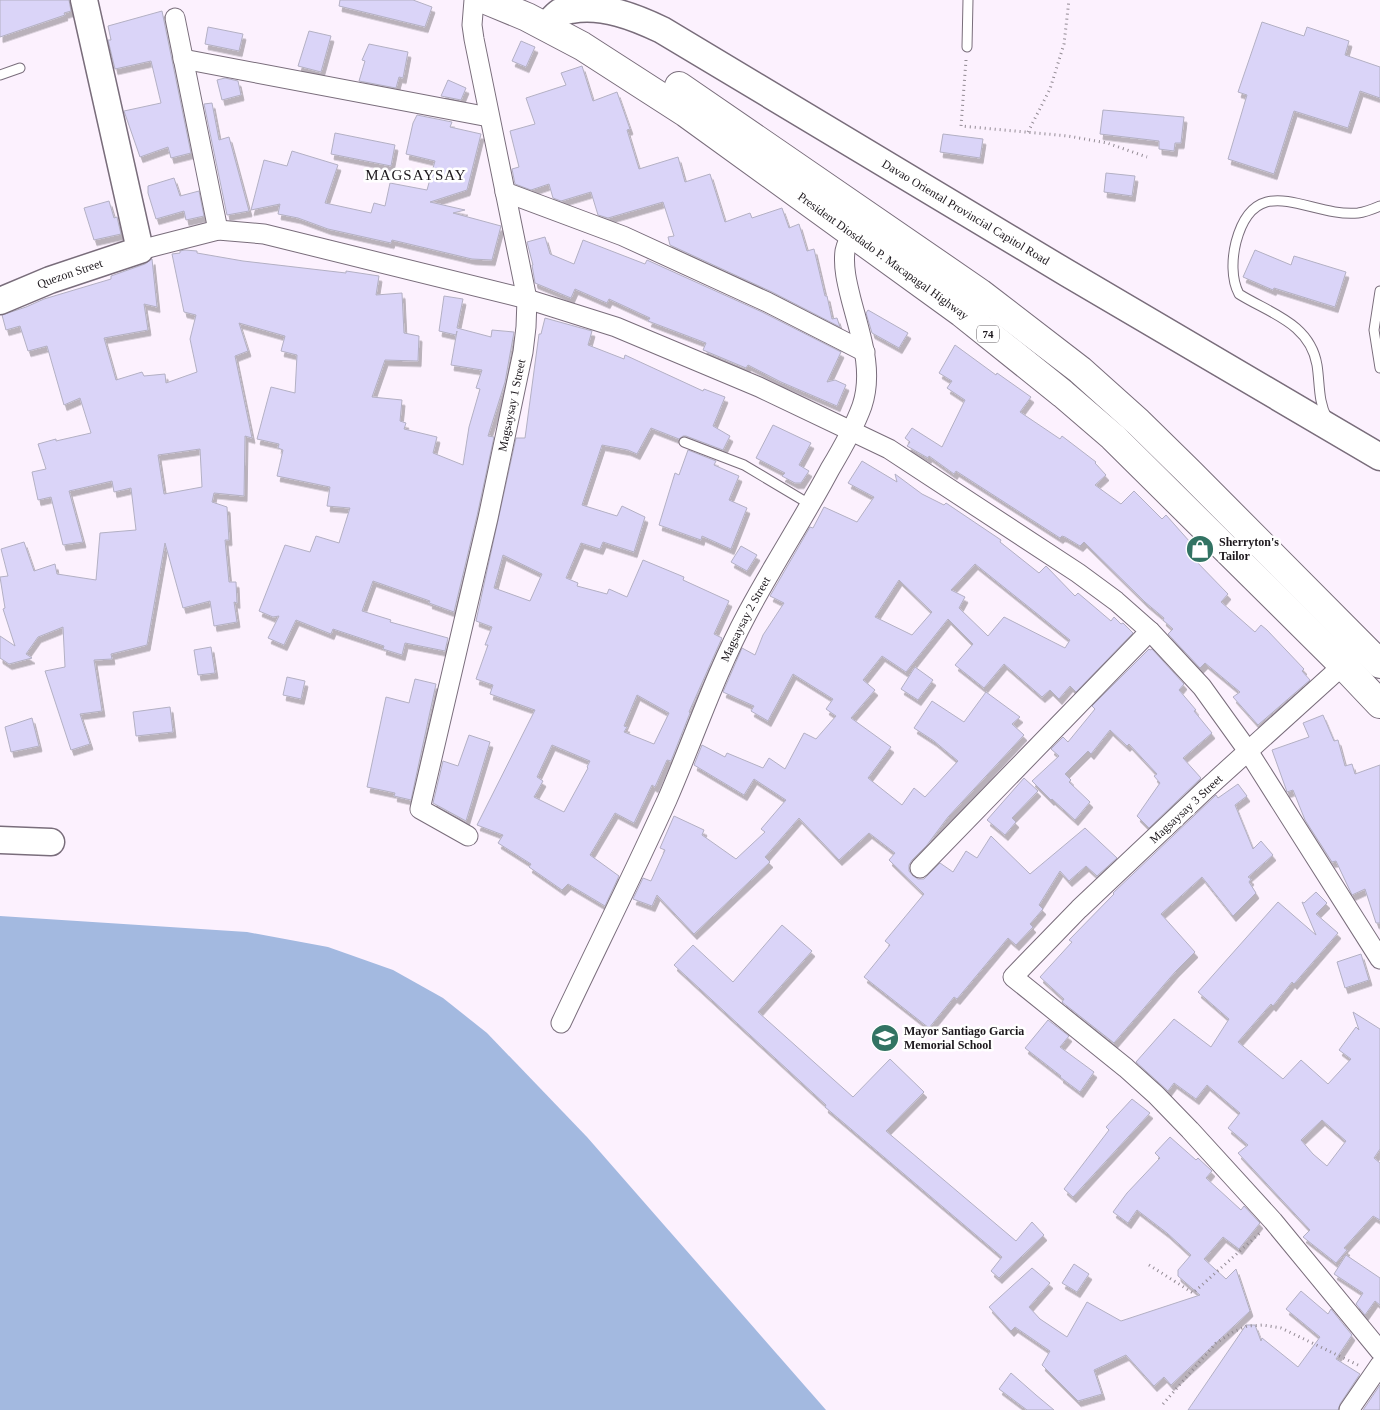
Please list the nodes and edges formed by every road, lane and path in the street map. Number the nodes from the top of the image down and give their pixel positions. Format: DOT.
graph roads {
  1 [pos="84,0"];
  2 [pos="474,0"];
  3 [pos="486,0"];
  4 [pos="968,0"];
  5 [pos="1069,0"];
  6 [pos="540,11"];
  7 [pos="175,18"];
  8 [pos="967,47"];
  9 [pos="184,60"];
  10 [pos="20,68"];
  11 [pos="0,75"];
  12 [pos="489,117"];
  13 [pos="1028,132"];
  14 [pos="1147,157"];
  15 [pos="504,192"];
  16 [pos="1380,206"];
  17 [pos="857,224"];
  18 [pos="218,230"];
  19 [pos="140,250"];
  20 [pos="1380,291"];
  21 [pos="527,299"];
  22 [pos="0,301"];
  23 [pos="865,352"];
  24 [pos="1380,368"];
  25 [pos="1333,430"];
  26 [pos="852,431"];
  27 [pos="684,442"];
  28 [pos="1380,457"];
  29 [pos="811,504"];
  30 [pos="1150,631"];
  31 [pos="1372,656"];
  32 [pos="1343,665"];
  33 [pos="1380,704"];
  34 [pos="1248,751"];
  35 [pos="468,836"];
  36 [pos="0,840"];
  37 [pos="51,842"];
  38 [pos="920,868"];
  39 [pos="1380,959"];
  40 [pos="561,1023"];
  41 [pos="1273,1221"];
  42 [pos="1149,1265"];
  43 [pos="1380,1350"];
  44 [pos="1377,1369"];
  45 [pos="1164,1404"];
  46 [pos="1349,1410"];
  1 -- 19 [label="street"];
  2 -- 12 [label="street, Magsaysay 1 Street"];
  3 -- 6 [label="main road, 74"];
  4 -- 8 [label="lane"];
  5 -- 13 [label="path"];
  6 -- 17 [label="main road, President Diosdado P. Macapagal Highway / 74"];
  6 -- 25 [label="street, Davao Oriental Provincial Capitol Road"];
  7 -- 9 [label="street"];
  8 -- 13 [label="path"];
  9 -- 12 [label="street"];
  9 -- 18 [label="street"];
  10 -- 11 [label="lane"];
  12 -- 15 [label="street, Magsaysay 1 Street"];
  13 -- 14 [label="path"];
  15 -- 21 [label="street, Magsaysay 1 Street"];
  15 -- 23 [label="street"];
  16 -- 25 [label="lane"];
  17 -- 23 [label="street, Magsaysay 2 Street"];
  17 -- 31 [label="main road, President Diosdado P. Macapagal Highway / 74"];
  17 -- 32 [label="main road, President Diosdado P. Macapagal Highway / 74"];
  18 -- 19 [label="street"];
  18 -- 21 [label="street"];
  19 -- 22 [label="street, Quezon Street"];
  20 -- 24 [label="lane"];
  21 -- 26 [label="street"];
  21 -- 35 [label="street, Magsaysay 1 Street"];
  23 -- 26 [label="street, Magsaysay 2 Street"];
  25 -- 28 [label="street, Davao Oriental Provincial Capitol Road"];
  26 -- 29 [label="street, Magsaysay 2 Street"];
  26 -- 30 [label="street"];
  27 -- 29 [label="lane"];
  29 -- 40 [label="street, Magsaysay 2 Street"];
  30 -- 34 [label="street"];
  30 -- 38 [label="street"];
  31 -- 32 [label="street, Magsaysay 3 Street"];
  32 -- 33 [label="main road, President Diosdado P. Macapagal Highway / 74"];
  32 -- 34 [label="street, Magsaysay 3 Street"];
  34 -- 39 [label="street"];
  34 -- 41 [label="street, Magsaysay 3 Street"];
  36 -- 37 [label="street"];
  41 -- 42 [label="path"];
  41 -- 43 [label="street"];
  44 -- 45 [label="path"];
  44 -- 46 [label="street"];
}
